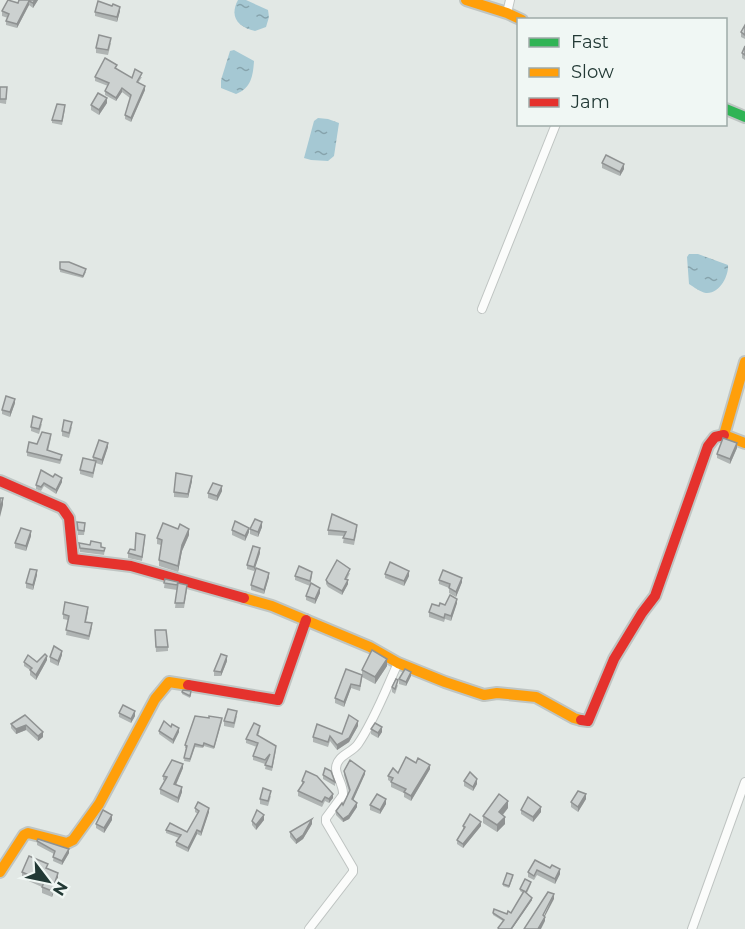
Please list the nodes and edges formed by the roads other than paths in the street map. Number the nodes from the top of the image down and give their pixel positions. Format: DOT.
graph roads {
  1 [pos="466,0"];
  2 [pos="510,0"];
  3 [pos="507,13"];
  4 [pos="518,18"];
  5 [pos="727,109"];
  6 [pos="745,117"];
  7 [pos="555,126"];
  8 [pos="482,309"];
  9 [pos="745,362"];
  10 [pos="724,435"];
  11 [pos="745,443"];
  12 [pos="0,481"];
  13 [pos="306,620"];
  14 [pos="398,663"];
  15 [pos="745,782"];
  16 [pos="0,872"];
  17 [pos="309,929"];
  18 [pos="692,929"];
  1 -- 3 [label="street"];
  2 -- 3 [label="street"];
  3 -- 4 [label="street"];
  5 -- 6 [label="street"];
  7 -- 8 [label="street"];
  9 -- 10 [label="street"];
  10 -- 11 [label="street"];
  10 -- 14 [label="street"];
  12 -- 13 [label="street"];
  13 -- 14 [label="street"];
  13 -- 16 [label="street"];
  14 -- 17 [label="street"];
  15 -- 18 [label="street"];
}
